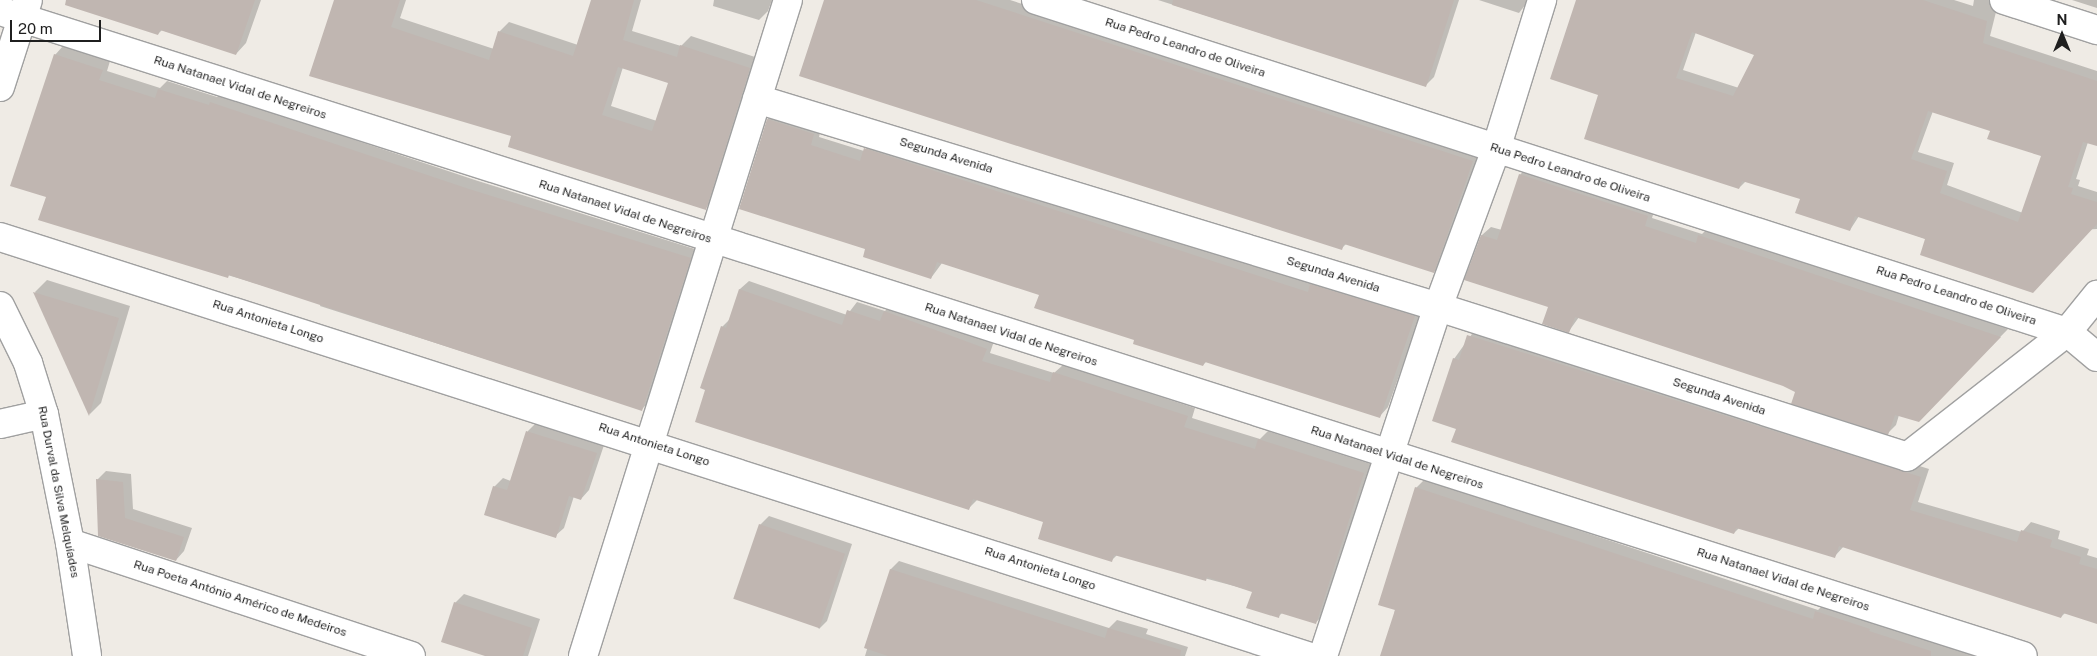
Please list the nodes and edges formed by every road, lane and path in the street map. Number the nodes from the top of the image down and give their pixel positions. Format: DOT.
graph roads {
  1 [pos="788,0"];
  2 [pos="1036,0"];
  3 [pos="1542,0"];
  4 [pos="2004,0"];
  5 [pos="17,10"];
  6 [pos="2097,30"];
  7 [pos="0,87"];
  8 [pos="757,99"];
  9 [pos="1496,149"];
  10 [pos="0,237"];
  11 [pos="713,240"];
  12 [pos="2097,295"];
  13 [pos="0,306"];
  14 [pos="1438,307"];
  15 [pos="2067,332"];
  16 [pos="2097,357"];
  17 [pos="44,414"];
  18 [pos="0,424"];
  19 [pos="649,443"];
  20 [pos="1389,456"];
  21 [pos="70,543"];
  22 [pos="87,656"];
  23 [pos="411,656"];
  24 [pos="583,656"];
  25 [pos="1307,656"];
  26 [pos="1323,656"];
  27 [pos="2023,656"];
  1 -- 8 [label="street"];
  2 -- 9 [label="street, Rua Pedro Leandro de Oliveira"];
  3 -- 9 [label="street"];
  4 -- 6 [label="street"];
  5 -- 7 [label="street"];
  5 -- 11 [label="street, Rua Natanael Vidal de Negreiros"];
  8 -- 11 [label="street"];
  8 -- 14 [label="street, Segunda Avenida"];
  9 -- 14 [label="street"];
  9 -- 15 [label="street, Rua Pedro Leandro de Oliveira"];
  10 -- 19 [label="street, Rua Antonieta Longo"];
  11 -- 19 [label="street"];
  11 -- 20 [label="street, Rua Natanael Vidal de Negreiros"];
  12 -- 15 [label="street"];
  13 -- 17 [label="street, Rua Durval da Silva Melquíades"];
  14 -- 15 [label="street, Segunda Avenida"];
  14 -- 20 [label="street"];
  15 -- 16 [label="street, Rua Pedro Leandro de Oliveira"];
  17 -- 18 [label="street"];
  17 -- 21 [label="street, Rua Durval da Silva Melquíades"];
  19 -- 24 [label="street"];
  19 -- 25 [label="street, Rua Antonieta Longo"];
  20 -- 26 [label="street"];
  20 -- 27 [label="street, Rua Natanael Vidal de Negreiros"];
  21 -- 22 [label="street, Rua Durval da Silva Melquíades"];
  21 -- 23 [label="street, Rua Poeta António Américo de Medeiros"];
}
